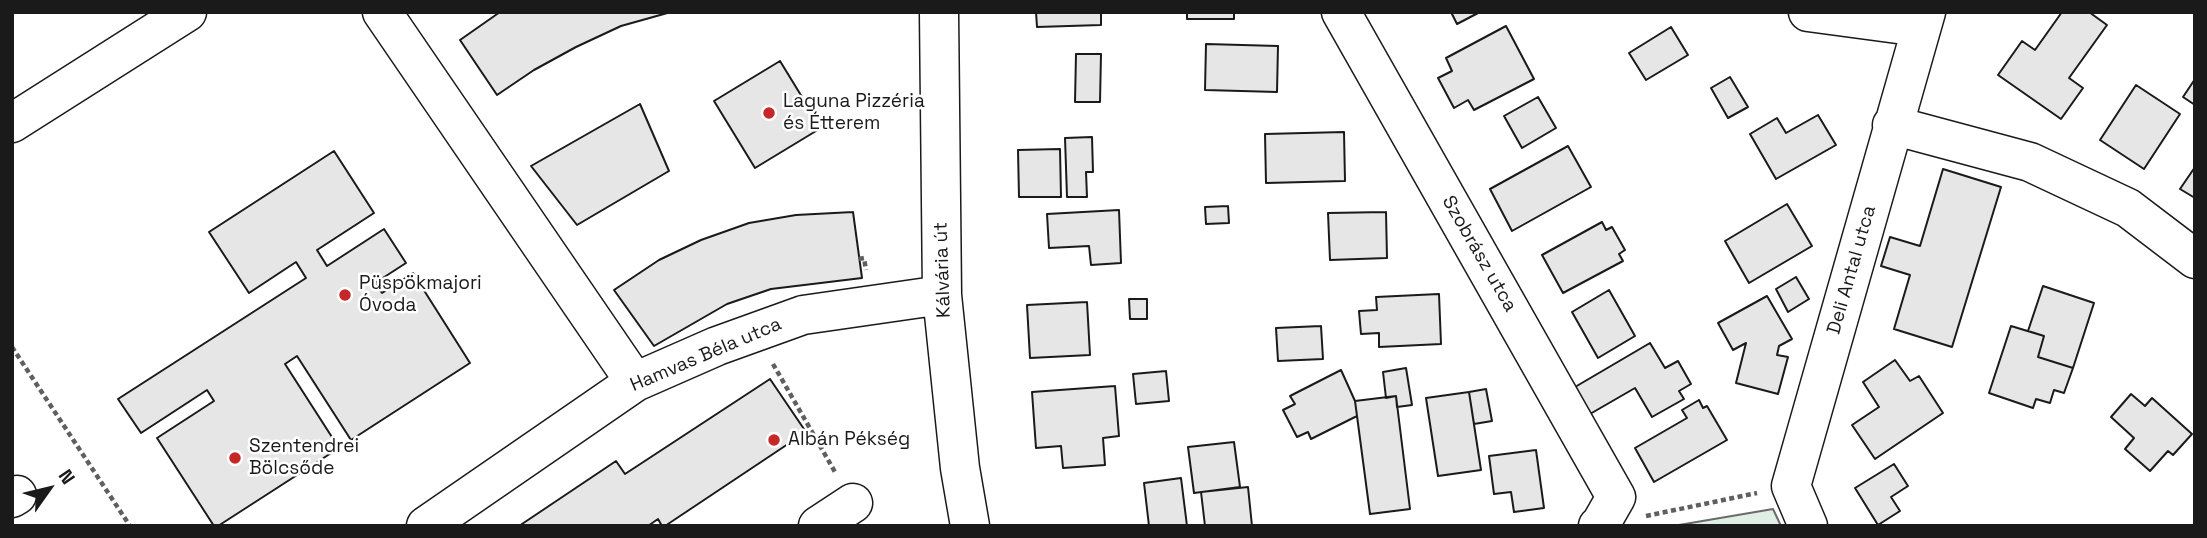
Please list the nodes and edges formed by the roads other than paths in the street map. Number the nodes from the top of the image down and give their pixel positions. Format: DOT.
graph roads {
  1 [pos="187,12"];
  2 [pos="382,12"];
  3 [pos="939,12"];
  4 [pos="1341,12"];
  5 [pos="1808,12"];
  6 [pos="1923,20"];
  7 [pos="12,123"];
  8 [pos="1892,125"];
  9 [pos="2195,258"];
  10 [pos="942,295"];
  11 [pos="635,382"];
  12 [pos="853,503"];
  13 [pos="1605,516"];
  14 [pos="426,526"];
  15 [pos="818,526"];
  16 [pos="970,526"];
  17 [pos="1808,526"];
  1 -- 7 [label="street"];
  2 -- 11 [label="street"];
  3 -- 10 [label="street, Kálvária út"];
  4 -- 13 [label="street, Szobrász utca"];
  5 -- 6 [label="street"];
  6 -- 8 [label="street, Deli Antal utca"];
  8 -- 9 [label="street"];
  8 -- 17 [label="street, Deli Antal utca"];
  10 -- 11 [label="street, Hamvas Béla utca"];
  10 -- 16 [label="street, Kálvária út"];
  11 -- 14 [label="street, Hamvas Béla utca"];
  12 -- 15 [label="street"];
}
